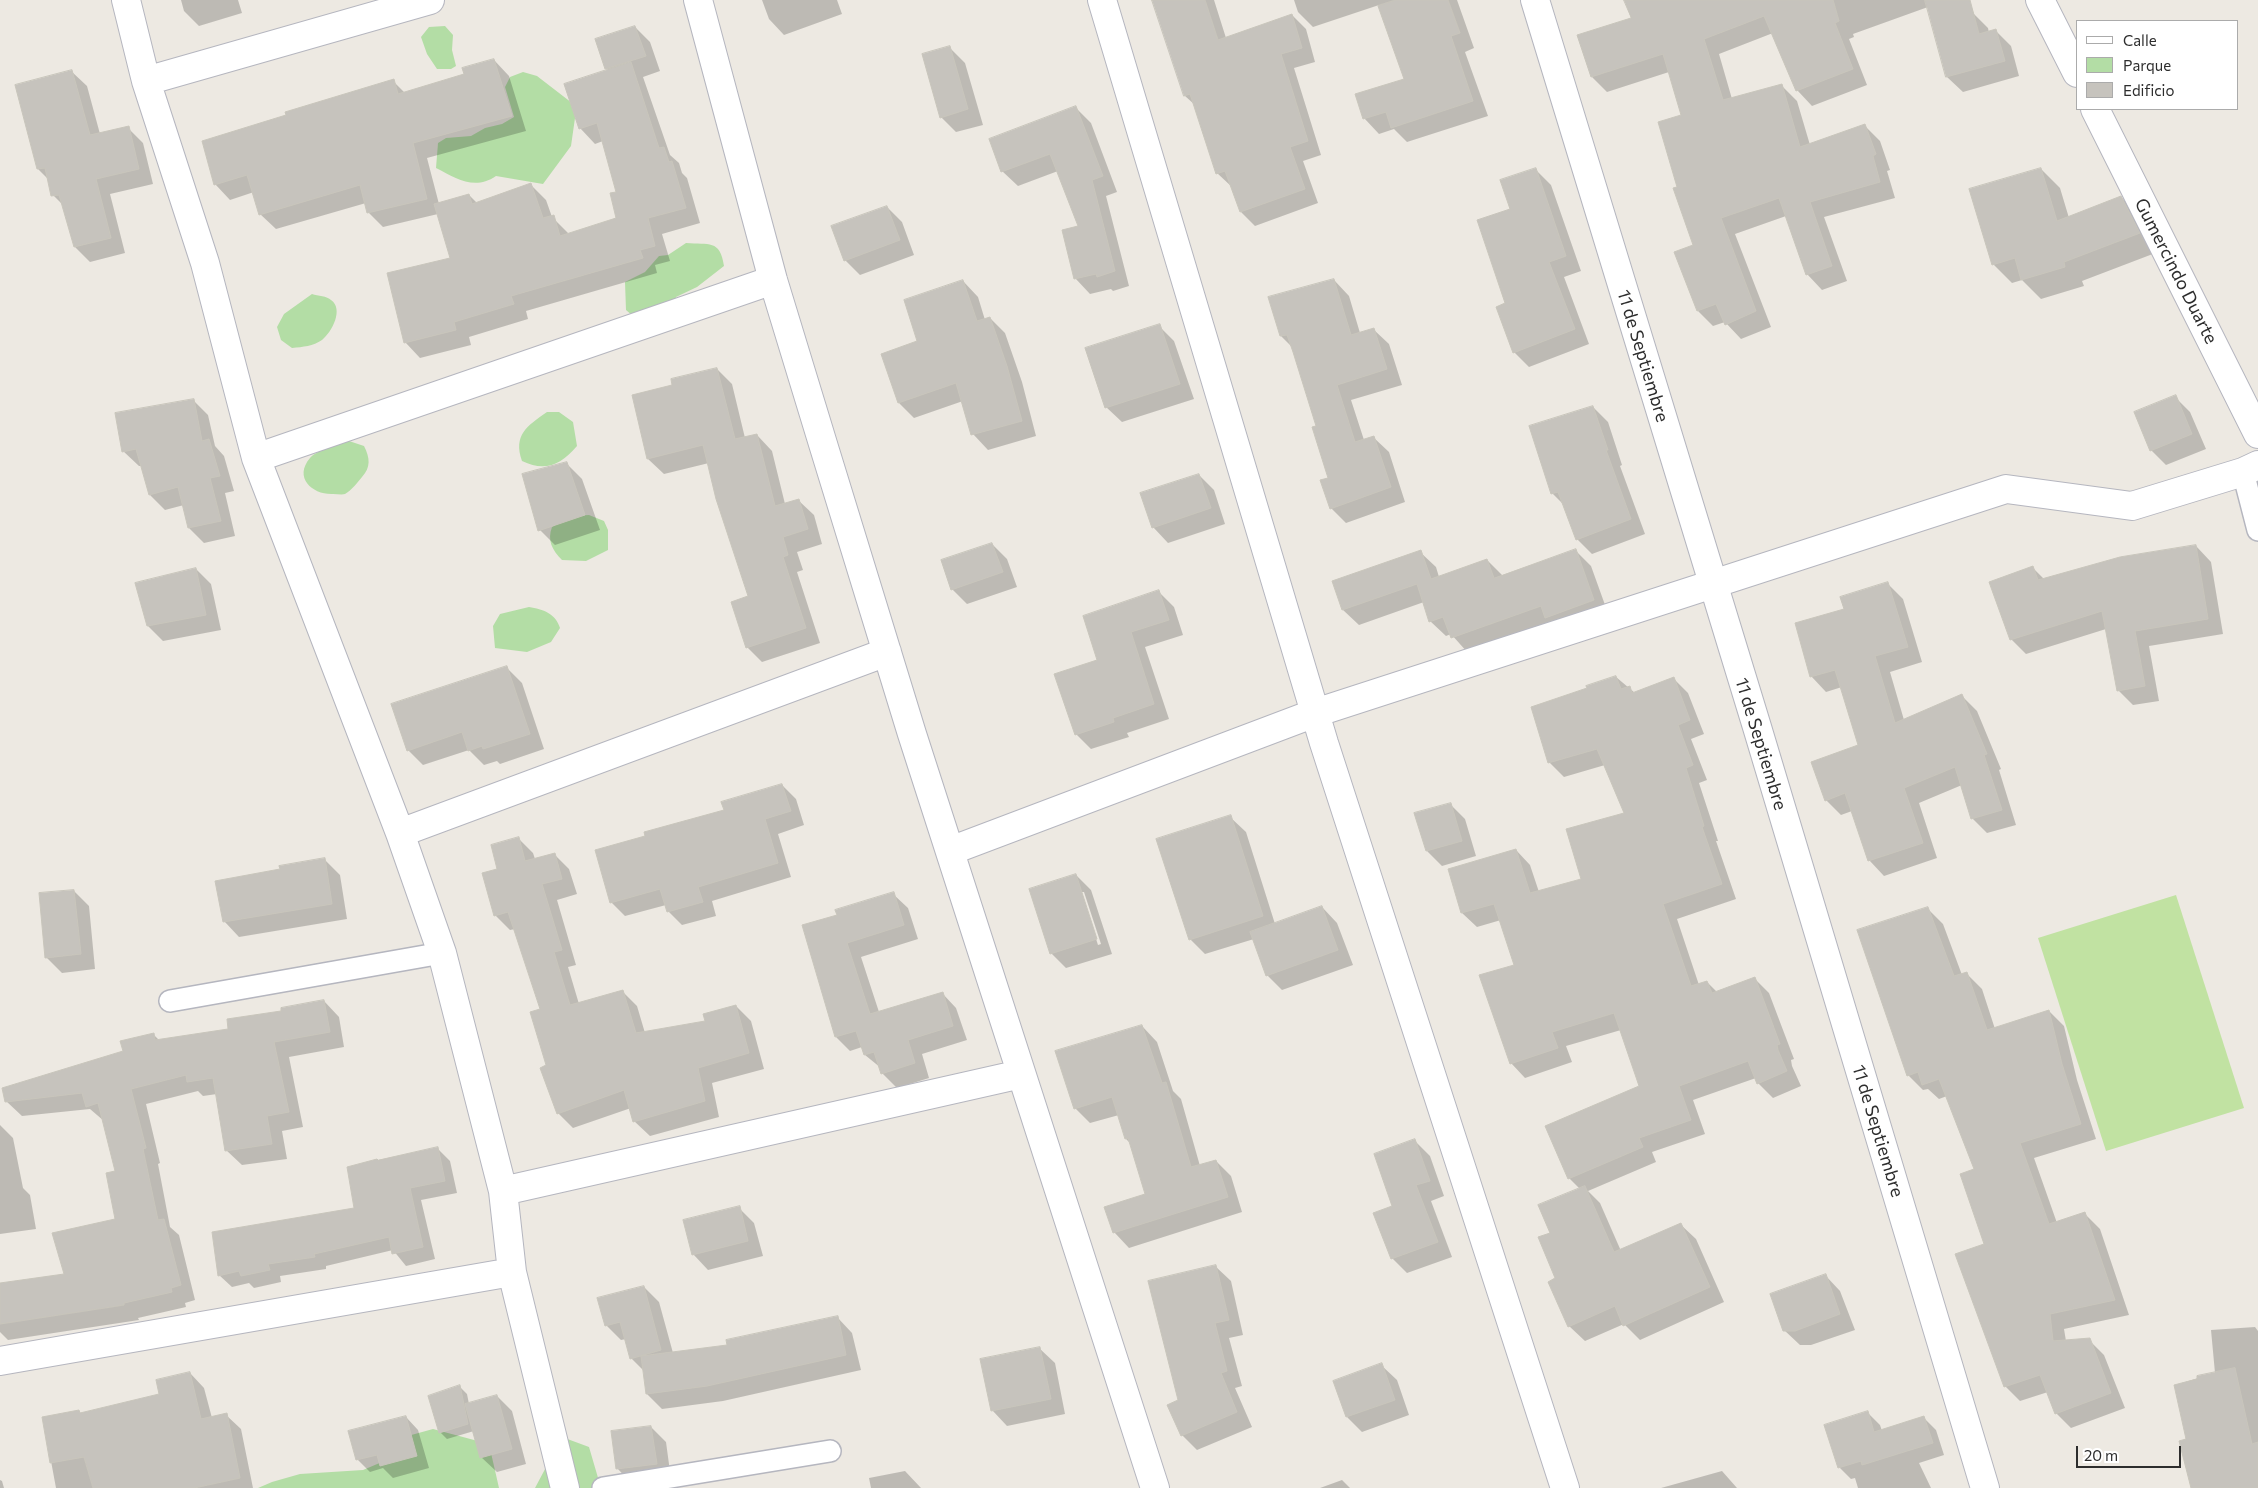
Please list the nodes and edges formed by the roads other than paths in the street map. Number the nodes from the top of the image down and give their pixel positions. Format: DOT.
graph roads {
  1 [pos="126,0"];
  2 [pos="430,0"];
  3 [pos="698,0"];
  4 [pos="1102,0"];
  5 [pos="1535,0"];
  6 [pos="2040,0"];
  7 [pos="2076,71"];
  8 [pos="146,81"];
  9 [pos="2096,110"];
  10 [pos="773,280"];
  11 [pos="2258,434"];
  12 [pos="256,458"];
  13 [pos="2251,468"];
  14 [pos="2258,530"];
  15 [pos="1712,583"];
  16 [pos="887,652"];
  17 [pos="1315,713"];
  18 [pos="400,833"];
  19 [pos="950,851"];
  20 [pos="442,953"];
  21 [pos="170,1001"];
  22 [pos="1021,1074"];
  23 [pos="503,1191"];
  24 [pos="512,1272"];
  25 [pos="0,1361"];
  26 [pos="830,1451"];
  27 [pos="566,1488"];
  28 [pos="602,1488"];
  29 [pos="1155,1488"];
  30 [pos="1566,1488"];
  31 [pos="1985,1488"];
  1 -- 8 [label="street"];
  2 -- 8 [label="street"];
  3 -- 10 [label="street"];
  4 -- 17 [label="street"];
  5 -- 15 [label="street, 11 de Septiembre"];
  6 -- 7 [label="street"];
  8 -- 12 [label="street"];
  9 -- 11 [label="street, Gumercindo Duarte"];
  10 -- 12 [label="street"];
  10 -- 16 [label="street"];
  12 -- 18 [label="street"];
  13 -- 14 [label="lane"];
  13 -- 15 [label="street"];
  15 -- 17 [label="street"];
  15 -- 31 [label="street, 11 de Septiembre"];
  16 -- 18 [label="street"];
  16 -- 19 [label="street"];
  17 -- 19 [label="street"];
  17 -- 30 [label="street"];
  18 -- 20 [label="street"];
  19 -- 22 [label="street"];
  20 -- 21 [label="lane"];
  20 -- 23 [label="street"];
  22 -- 23 [label="street"];
  22 -- 29 [label="street"];
  23 -- 24 [label="street"];
  24 -- 25 [label="street"];
  24 -- 27 [label="street"];
  26 -- 28 [label="lane"];
}
